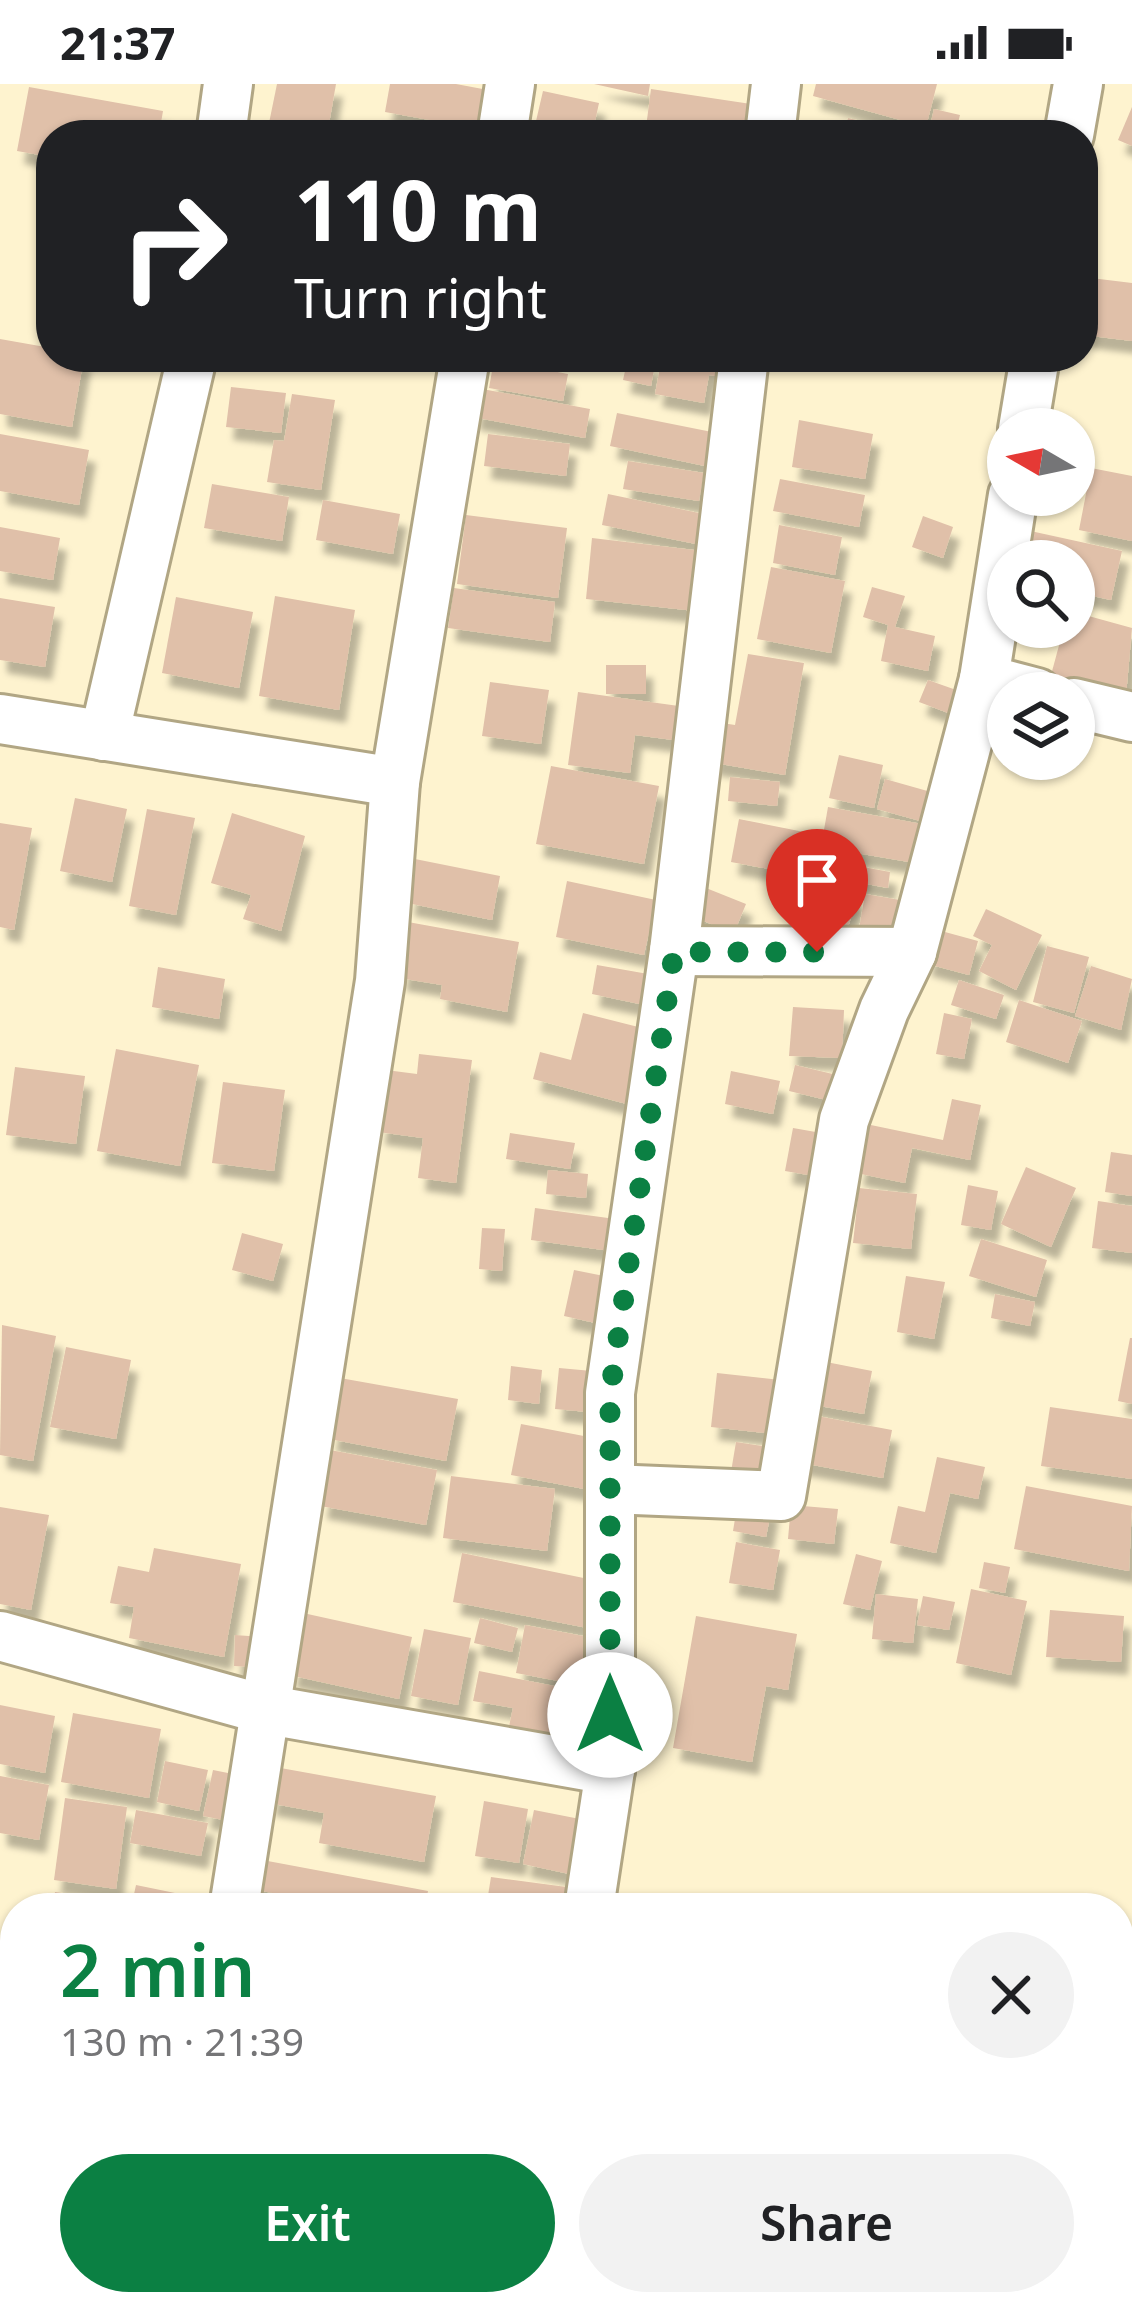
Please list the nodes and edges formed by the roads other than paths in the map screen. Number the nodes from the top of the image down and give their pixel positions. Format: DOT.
graph roads {
  1 [pos="228,84"];
  2 [pos="510,84"];
  3 [pos="776,84"];
  4 [pos="1078,84"];
  5 [pos="223,120"];
  6 [pos="504,120"];
  7 [pos="772,120"];
  8 [pos="1072,120"];
  9 [pos="189,372"];
  10 [pos="463,372"];
  11 [pos="742,372"];
  12 [pos="1032,372"];
  13 [pos="1026,408"];
  14 [pos="1010,516"];
  15 [pos="984,680"];
  16 [pos="987,681"];
  17 [pos="1095,708"];
  18 [pos="1132,718"];
  19 [pos="0,719"];
  20 [pos="104,736"];
  21 [pos="395,782"];
  22 [pos="674,952"];
  23 [pos="912,952"];
  24 [pos="610,1489"];
  25 [pos="0,1636"];
  26 [pos="263,1709"];
  27 [pos="610,1770"];
  28 [pos="236,1893"];
  29 [pos="591,1893"];
  1 -- 5 [label="street"];
  2 -- 6 [label="street"];
  3 -- 7 [label="street"];
  4 -- 8 [label="street"];
  9 -- 20 [label="street"];
  10 -- 21 [label="street"];
  11 -- 22 [label="street"];
  12 -- 13 [label="street"];
  14 -- 15 [label="street"];
  15 -- 16 [label="street"];
  15 -- 23 [label="street"];
  17 -- 18 [label="street"];
  19 -- 20 [label="street"];
  20 -- 21 [label="street"];
  21 -- 26 [label="street"];
  22 -- 23 [label="street"];
  22 -- 24 [label="street"];
  23 -- 24 [label="street"];
  24 -- 27 [label="street"];
  25 -- 26 [label="street"];
  26 -- 27 [label="street"];
  26 -- 28 [label="street"];
  27 -- 29 [label="street"];
}
